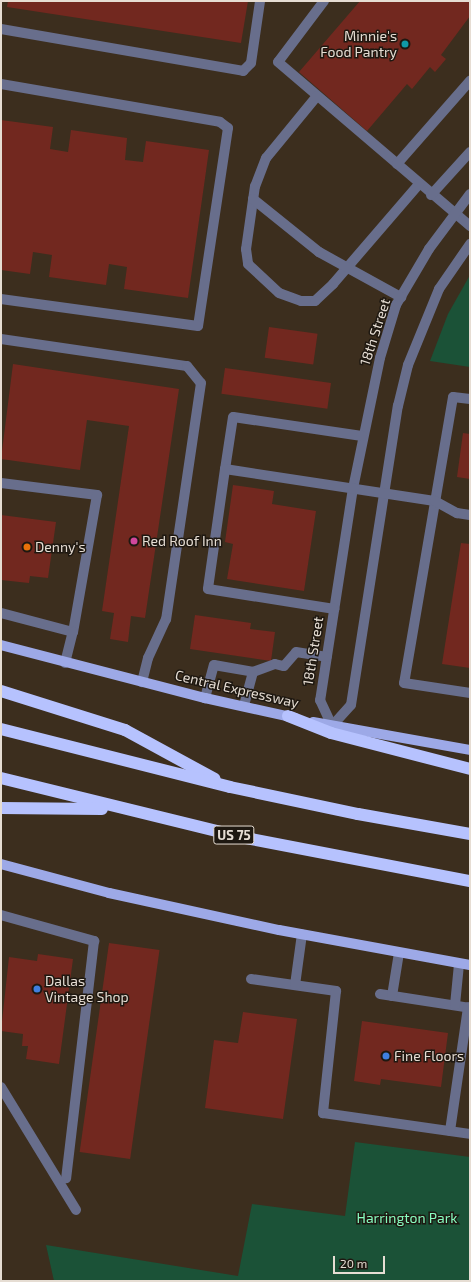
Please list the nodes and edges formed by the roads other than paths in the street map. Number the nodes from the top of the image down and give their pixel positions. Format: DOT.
graph roads {
  1 [pos="260,1"];
  2 [pos="324,1"];
  3 [pos="1,29"];
  4 [pos="470,81"];
  5 [pos="1,84"];
  6 [pos="317,96"];
  7 [pos="470,152"];
  8 [pos="397,164"];
  9 [pos="419,184"];
  10 [pos="470,194"];
  11 [pos="431,195"];
  12 [pos="253,199"];
  13 [pos="454,215"];
  14 [pos="470,226"];
  15 [pos="470,244"];
  16 [pos="347,268"];
  17 [pos="401,297"];
  18 [pos="1,299"];
  19 [pos="1,339"];
  20 [pos="470,400"];
  21 [pos="362,436"];
  22 [pos="224,469"];
  23 [pos="1,483"];
  24 [pos="352,488"];
  25 [pos="385,493"];
  26 [pos="435,501"];
  27 [pos="470,515"];
  28 [pos="334,609"];
  29 [pos="1,613"];
  30 [pos="73,632"];
  31 [pos="1,645"];
  32 [pos="327,657"];
  33 [pos="65,663"];
  34 [pos="253,672"];
  35 [pos="142,682"];
  36 [pos="1,691"];
  37 [pos="470,693"];
  38 [pos="205,698"];
  39 [pos="244,706"];
  40 [pos="288,716"];
  41 [pos="332,726"];
  42 [pos="1,729"];
  43 [pos="470,750"];
  44 [pos="470,769"];
  45 [pos="1,778"];
  46 [pos="230,787"];
  47 [pos="1,808"];
  48 [pos="121,809"];
  49 [pos="470,834"];
  50 [pos="1,864"];
  51 [pos="470,881"];
  52 [pos="1,915"];
  53 [pos="302,934"];
  54 [pos="399,953"];
  55 [pos="459,964"];
  56 [pos="470,965"];
  57 [pos="251,979"];
  58 [pos="295,986"];
  59 [pos="380,994"];
  60 [pos="392,996"];
  61 [pos="455,1005"];
  62 [pos="469,1007"];
  63 [pos="1,1086"];
  64 [pos="450,1131"];
  65 [pos="470,1134"];
  66 [pos="66,1178"];
  67 [pos="76,1210"];
  1 -- 3 [label="street"];
  2 -- 6 [label="street"];
  4 -- 8 [label="street"];
  5 -- 18 [label="street"];
  6 -- 8 [label="street"];
  6 -- 12 [label="street"];
  7 -- 11 [label="street"];
  8 -- 9 [label="street"];
  9 -- 11 [label="street"];
  9 -- 16 [label="street"];
  10 -- 13 [label="street, 18th Street"];
  11 -- 13 [label="street"];
  12 -- 16 [label="street"];
  12 -- 16 [label="street"];
  13 -- 14 [label="street"];
  13 -- 17 [label="street, 18th Street"];
  15 -- 25 [label="street"];
  16 -- 17 [label="street"];
  17 -- 21 [label="street, 18th Street"];
  19 -- 35 [label="street"];
  20 -- 26 [label="street"];
  21 -- 22 [label="street"];
  21 -- 24 [label="street, 18th Street"];
  22 -- 24 [label="street"];
  22 -- 28 [label="street"];
  23 -- 30 [label="street"];
  24 -- 25 [label="street"];
  24 -- 28 [label="street, 18th Street"];
  25 -- 26 [label="street"];
  25 -- 41 [label="street"];
  26 -- 27 [label="street"];
  26 -- 37 [label="street"];
  28 -- 32 [label="street, 18th Street"];
  29 -- 30 [label="street"];
  30 -- 33 [label="street"];
  31 -- 33 [label="main road, Central Expressway"];
  32 -- 34 [label="street"];
  32 -- 41 [label="street, 18th Street"];
  33 -- 35 [label="main road, Central Expressway"];
  34 -- 38 [label="street"];
  34 -- 39 [label="street"];
  35 -- 38 [label="main road, Central Expressway"];
  36 -- 46 [label="highway"];
  38 -- 39 [label="main road, Central Expressway"];
  39 -- 40 [label="main road, Central Expressway"];
  40 -- 41 [label="main road, Central Expressway"];
  40 -- 44 [label="highway"];
  41 -- 43 [label="main road, Central Expressway"];
  42 -- 46 [label="highway"];
  45 -- 48 [label="highway, US 75"];
  46 -- 49 [label="highway"];
  47 -- 48 [label="highway"];
  48 -- 51 [label="highway, US 75"];
  50 -- 53 [label="main road"];
  52 -- 66 [label="street"];
  53 -- 54 [label="main road"];
  53 -- 58 [label="street"];
  54 -- 55 [label="main road"];
  54 -- 60 [label="street"];
  55 -- 56 [label="main road"];
  55 -- 61 [label="street"];
  57 -- 58 [label="street"];
  58 -- 64 [label="street"];
  59 -- 60 [label="street"];
  60 -- 61 [label="street"];
  61 -- 62 [label="street"];
  62 -- 64 [label="street"];
  63 -- 67 [label="street"];
  64 -- 65 [label="street"];
}
